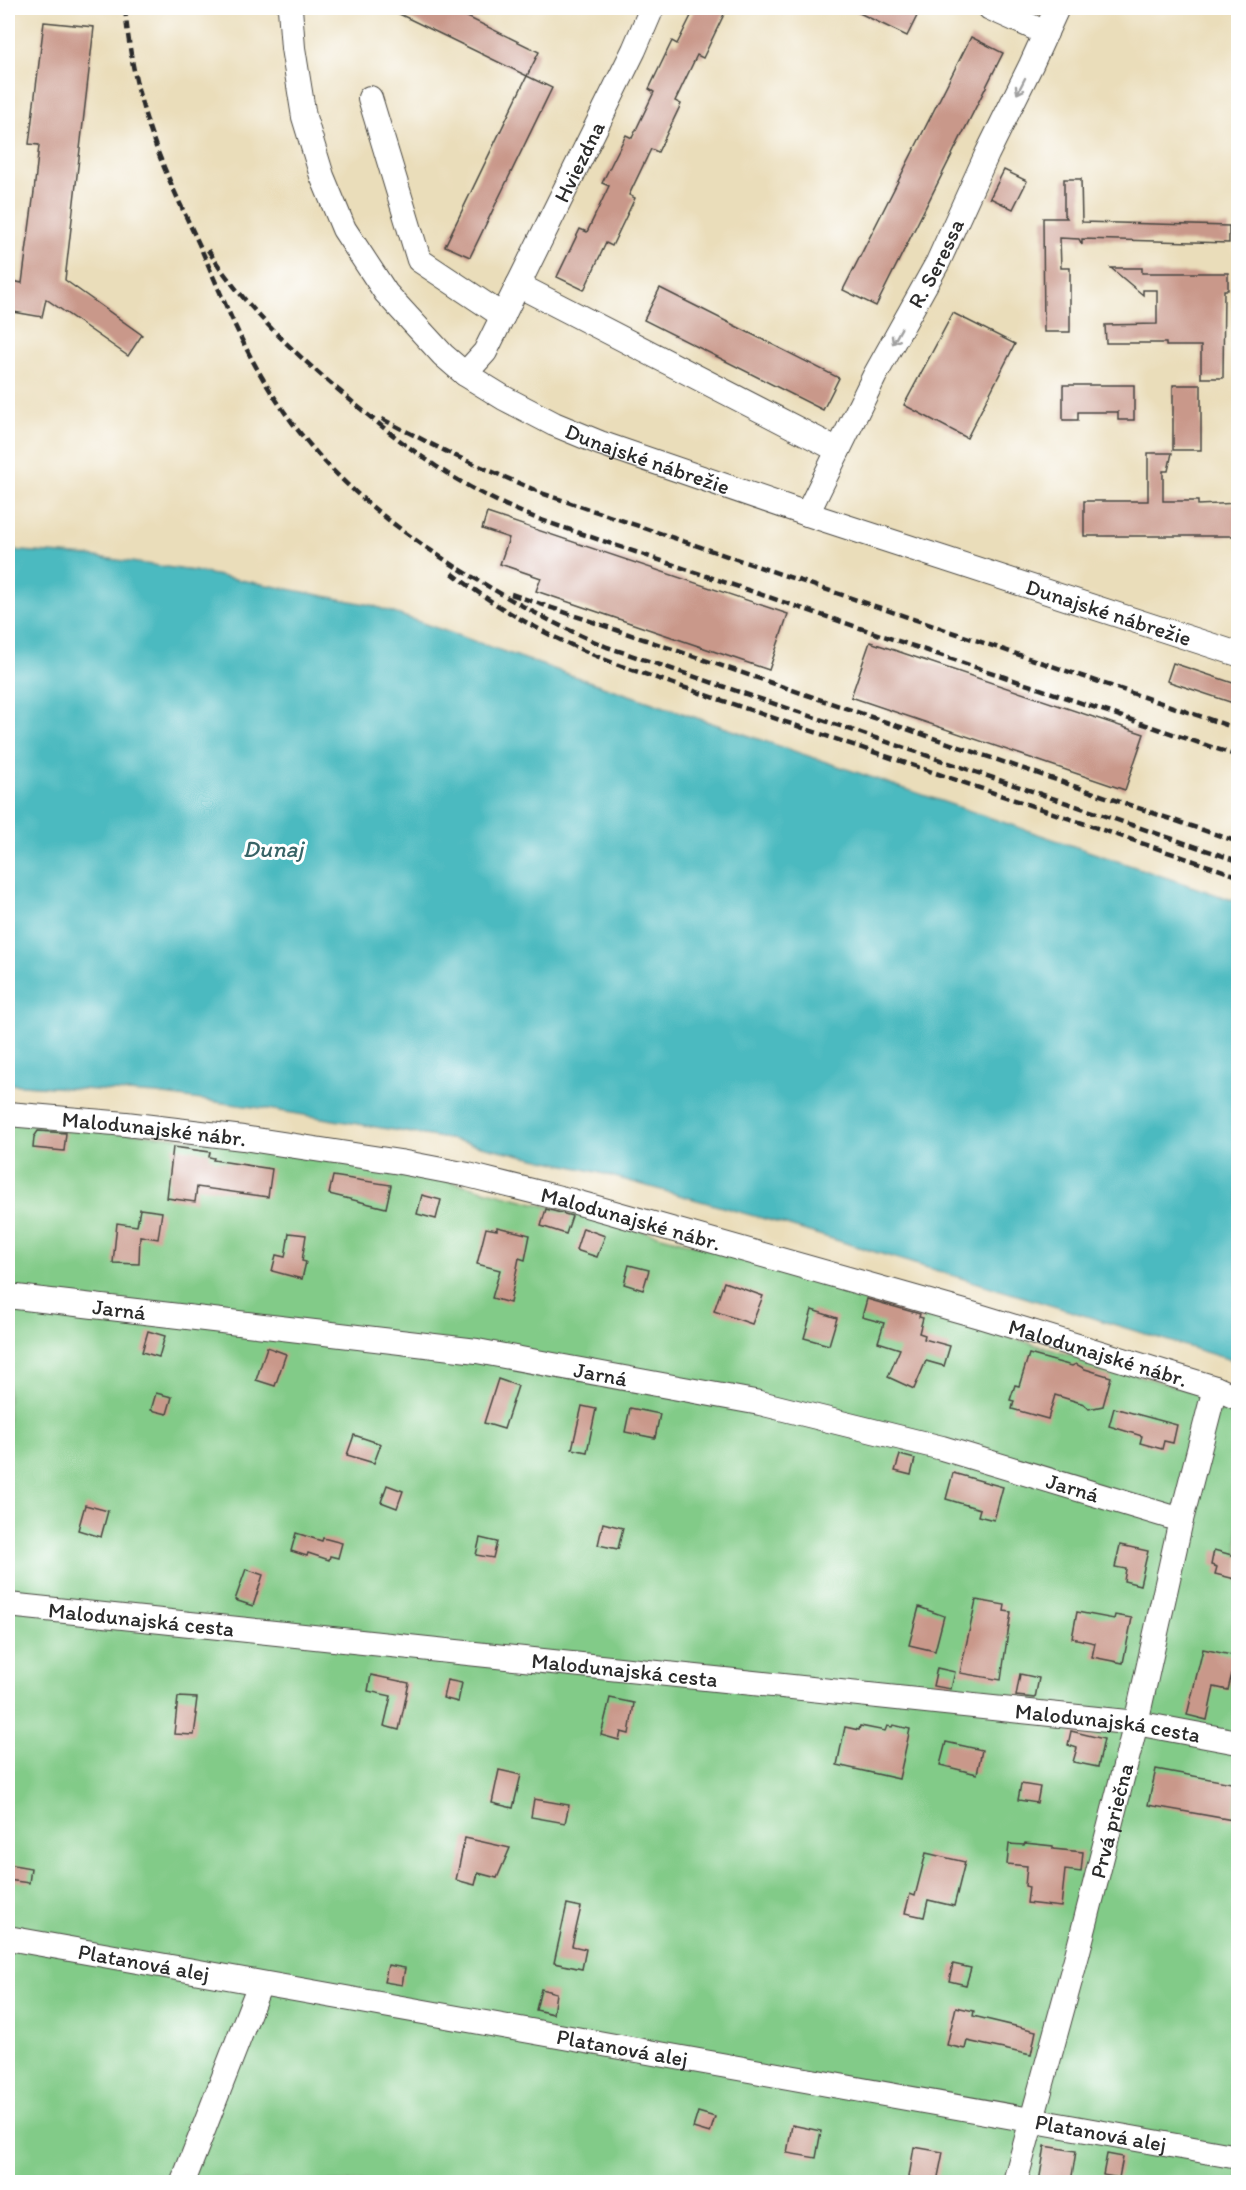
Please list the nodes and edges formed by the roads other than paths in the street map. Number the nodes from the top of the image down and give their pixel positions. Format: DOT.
graph roads {
  1 [pos="290,8"];
  2 [pos="652,8"];
  3 [pos="990,8"];
  4 [pos="1057,8"];
  5 [pos="1046,33"];
  6 [pos="370,98"];
  7 [pos="518,285"];
  8 [pos="503,316"];
  9 [pos="465,374"];
  10 [pos="838,450"];
  11 [pos="807,514"];
  12 [pos="1239,654"];
  13 [pos="8,1114"];
  14 [pos="8,1296"];
  15 [pos="1215,1388"];
  16 [pos="1239,1398"];
  17 [pos="1181,1520"];
  18 [pos="8,1605"];
  19 [pos="1136,1724"];
  20 [pos="1239,1742"];
  21 [pos="8,1938"];
  22 [pos="260,1984"];
  23 [pos="1031,2120"];
  24 [pos="1239,2157"];
  25 [pos="183,2182"];
  26 [pos="1015,2182"];
  1 -- 9 [label="street, Dunajské nábrežie"];
  2 -- 7 [label="street, Hviezdna"];
  3 -- 5 [label="street"];
  4 -- 5 [label="street, R. Seressa"];
  5 -- 10 [label="street, R. Seressa, one-way"];
  6 -- 8 [label="street"];
  7 -- 8 [label="street, Hviezdna"];
  7 -- 10 [label="street"];
  8 -- 9 [label="street, Hviezdna"];
  9 -- 11 [label="street, Dunajské nábrežie"];
  10 -- 11 [label="street, R. Seressa"];
  11 -- 12 [label="street, Dunajské nábrežie"];
  13 -- 15 [label="street, Malodunajské nábr."];
  14 -- 17 [label="street, Jarná"];
  15 -- 16 [label="street, Malodunajské nábr."];
  15 -- 17 [label="street, Prvá priečna"];
  17 -- 19 [label="street, Prvá priečna"];
  18 -- 19 [label="street, Malodunajská cesta"];
  19 -- 20 [label="street, Malodunajská cesta"];
  19 -- 23 [label="street, Prvá priečna"];
  21 -- 22 [label="street, Platanová alej"];
  22 -- 23 [label="street, Platanová alej"];
  22 -- 25 [label="street"];
  23 -- 24 [label="street, Platanová alej"];
  23 -- 26 [label="street, Prvá priečna"];
}
